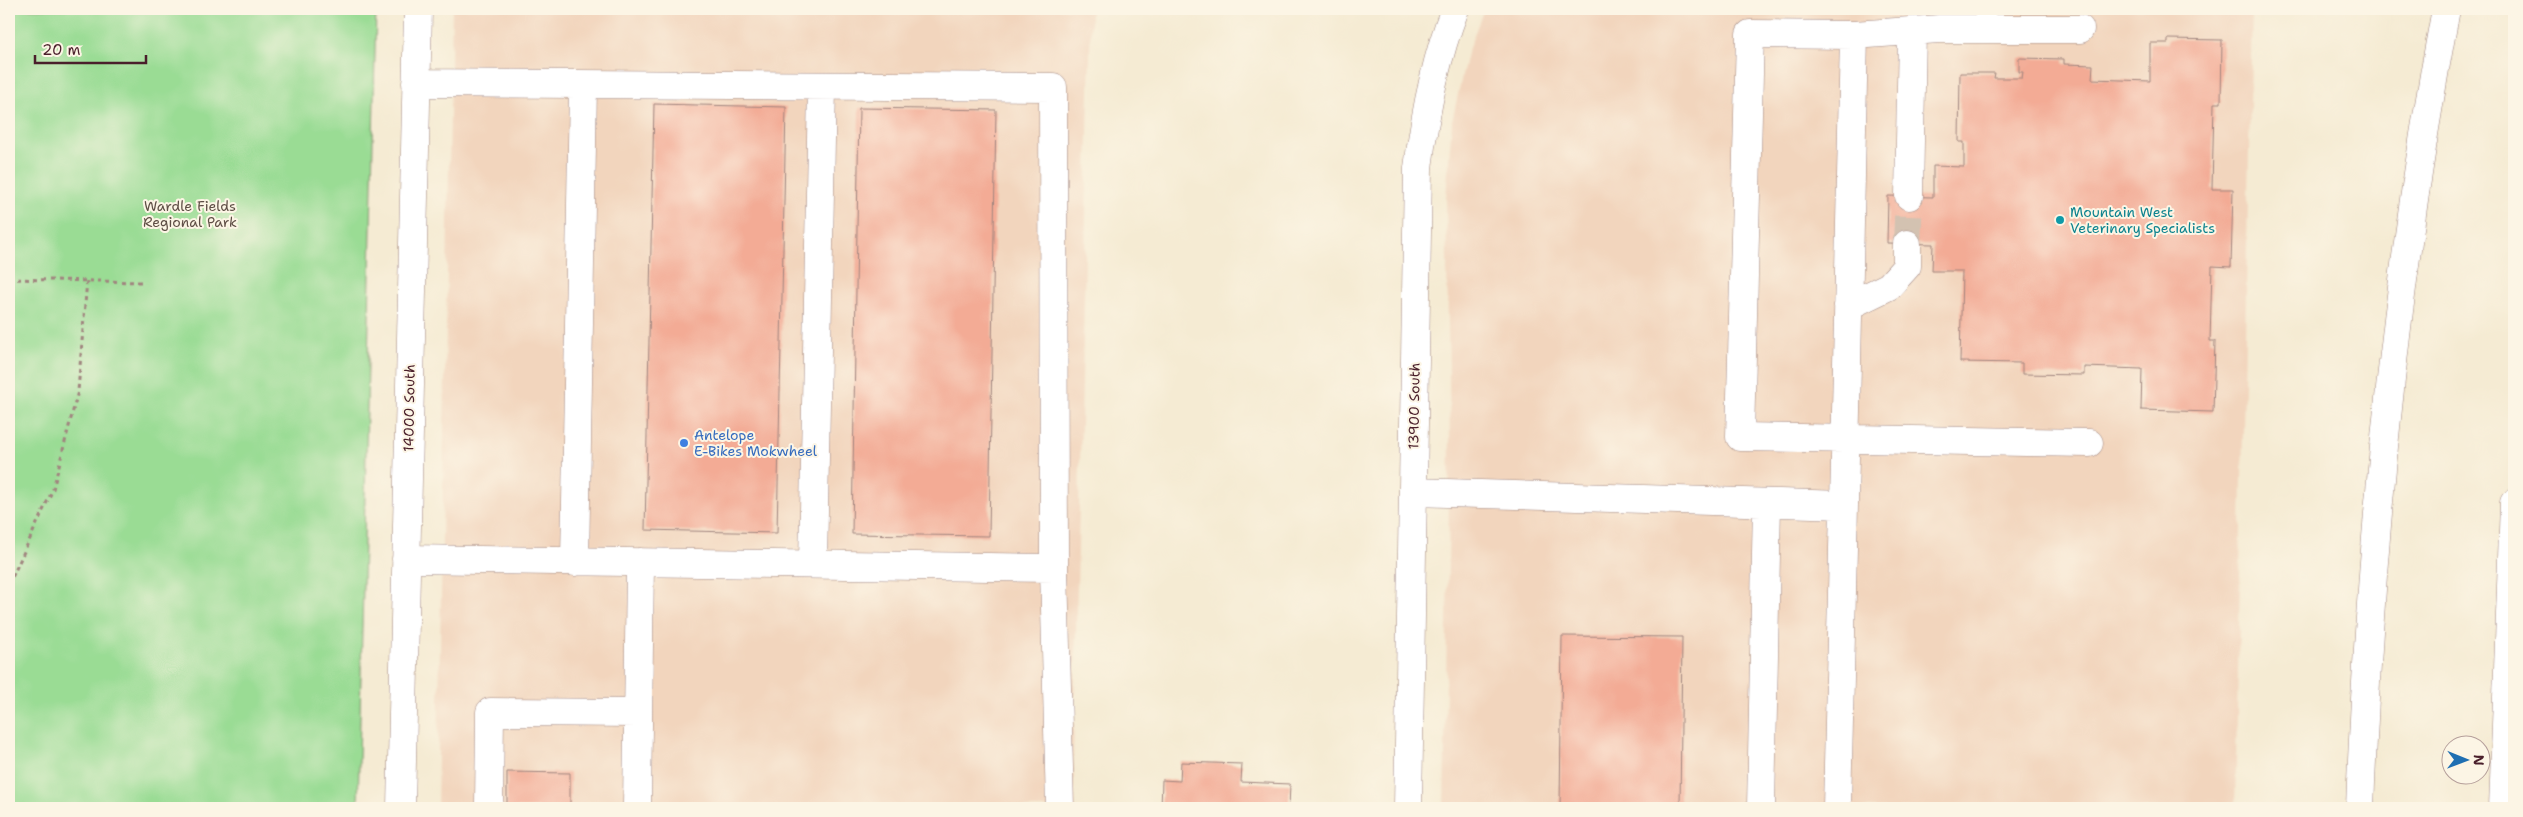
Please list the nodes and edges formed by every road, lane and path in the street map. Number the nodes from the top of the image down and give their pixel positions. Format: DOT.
graph roads {
  1 [pos="418,9"];
  2 [pos="1455,9"];
  3 [pos="2446,9"];
  4 [pos="2080,28"];
  5 [pos="1912,31"];
  6 [pos="1854,36"];
  7 [pos="14,62"];
  8 [pos="9,67"];
  9 [pos="416,83"];
  10 [pos="583,85"];
  11 [pos="822,86"];
  12 [pos="1909,196"];
  13 [pos="1907,244"];
  14 [pos="9,278"];
  15 [pos="87,280"];
  16 [pos="141,282"];
  17 [pos="1848,306"];
  18 [pos="1846,438"];
  19 [pos="2089,443"];
  20 [pos="1413,492"];
  21 [pos="1767,503"];
  22 [pos="2514,503"];
  23 [pos="1844,505"];
  24 [pos="406,559"];
  25 [pos="575,562"];
  26 [pos="640,562"];
  27 [pos="813,564"];
  28 [pos="1054,568"];
  29 [pos="9,584"];
  30 [pos="638,713"];
  31 [pos="401,808"];
  32 [pos="489,808"];
  33 [pos="637,808"];
  34 [pos="1060,808"];
  35 [pos="1408,808"];
  36 [pos="1761,808"];
  37 [pos="1837,808"];
  38 [pos="2360,808"];
  39 [pos="2503,808"];
  1 -- 9 [label="main road, 14000 South"];
  2 -- 20 [label="main road, 13900 South"];
  3 -- 38 [label="main road"];
  4 -- 5 [label="main road"];
  5 -- 6 [label="main road"];
  5 -- 12 [label="main road"];
  6 -- 17 [label="main road"];
  6 -- 18 [label="main road"];
  7 -- 8 [label="path"];
  9 -- 10 [label="main road"];
  9 -- 24 [label="main road, 14000 South"];
  10 -- 11 [label="main road"];
  10 -- 25 [label="main road"];
  11 -- 27 [label="main road"];
  11 -- 28 [label="main road"];
  13 -- 17 [label="main road"];
  14 -- 15 [label="path"];
  15 -- 16 [label="path"];
  15 -- 29 [label="path"];
  17 -- 18 [label="main road"];
  18 -- 19 [label="main road"];
  18 -- 23 [label="main road"];
  20 -- 21 [label="main road"];
  20 -- 35 [label="main road, 13900 South"];
  21 -- 23 [label="main road"];
  21 -- 36 [label="main road"];
  22 -- 39 [label="main road"];
  23 -- 37 [label="main road"];
  24 -- 25 [label="main road"];
  24 -- 31 [label="main road, 14000 South"];
  25 -- 26 [label="main road"];
  26 -- 27 [label="main road"];
  26 -- 30 [label="main road"];
  27 -- 28 [label="main road"];
  28 -- 34 [label="main road"];
  30 -- 32 [label="main road"];
  30 -- 33 [label="main road"];
}
